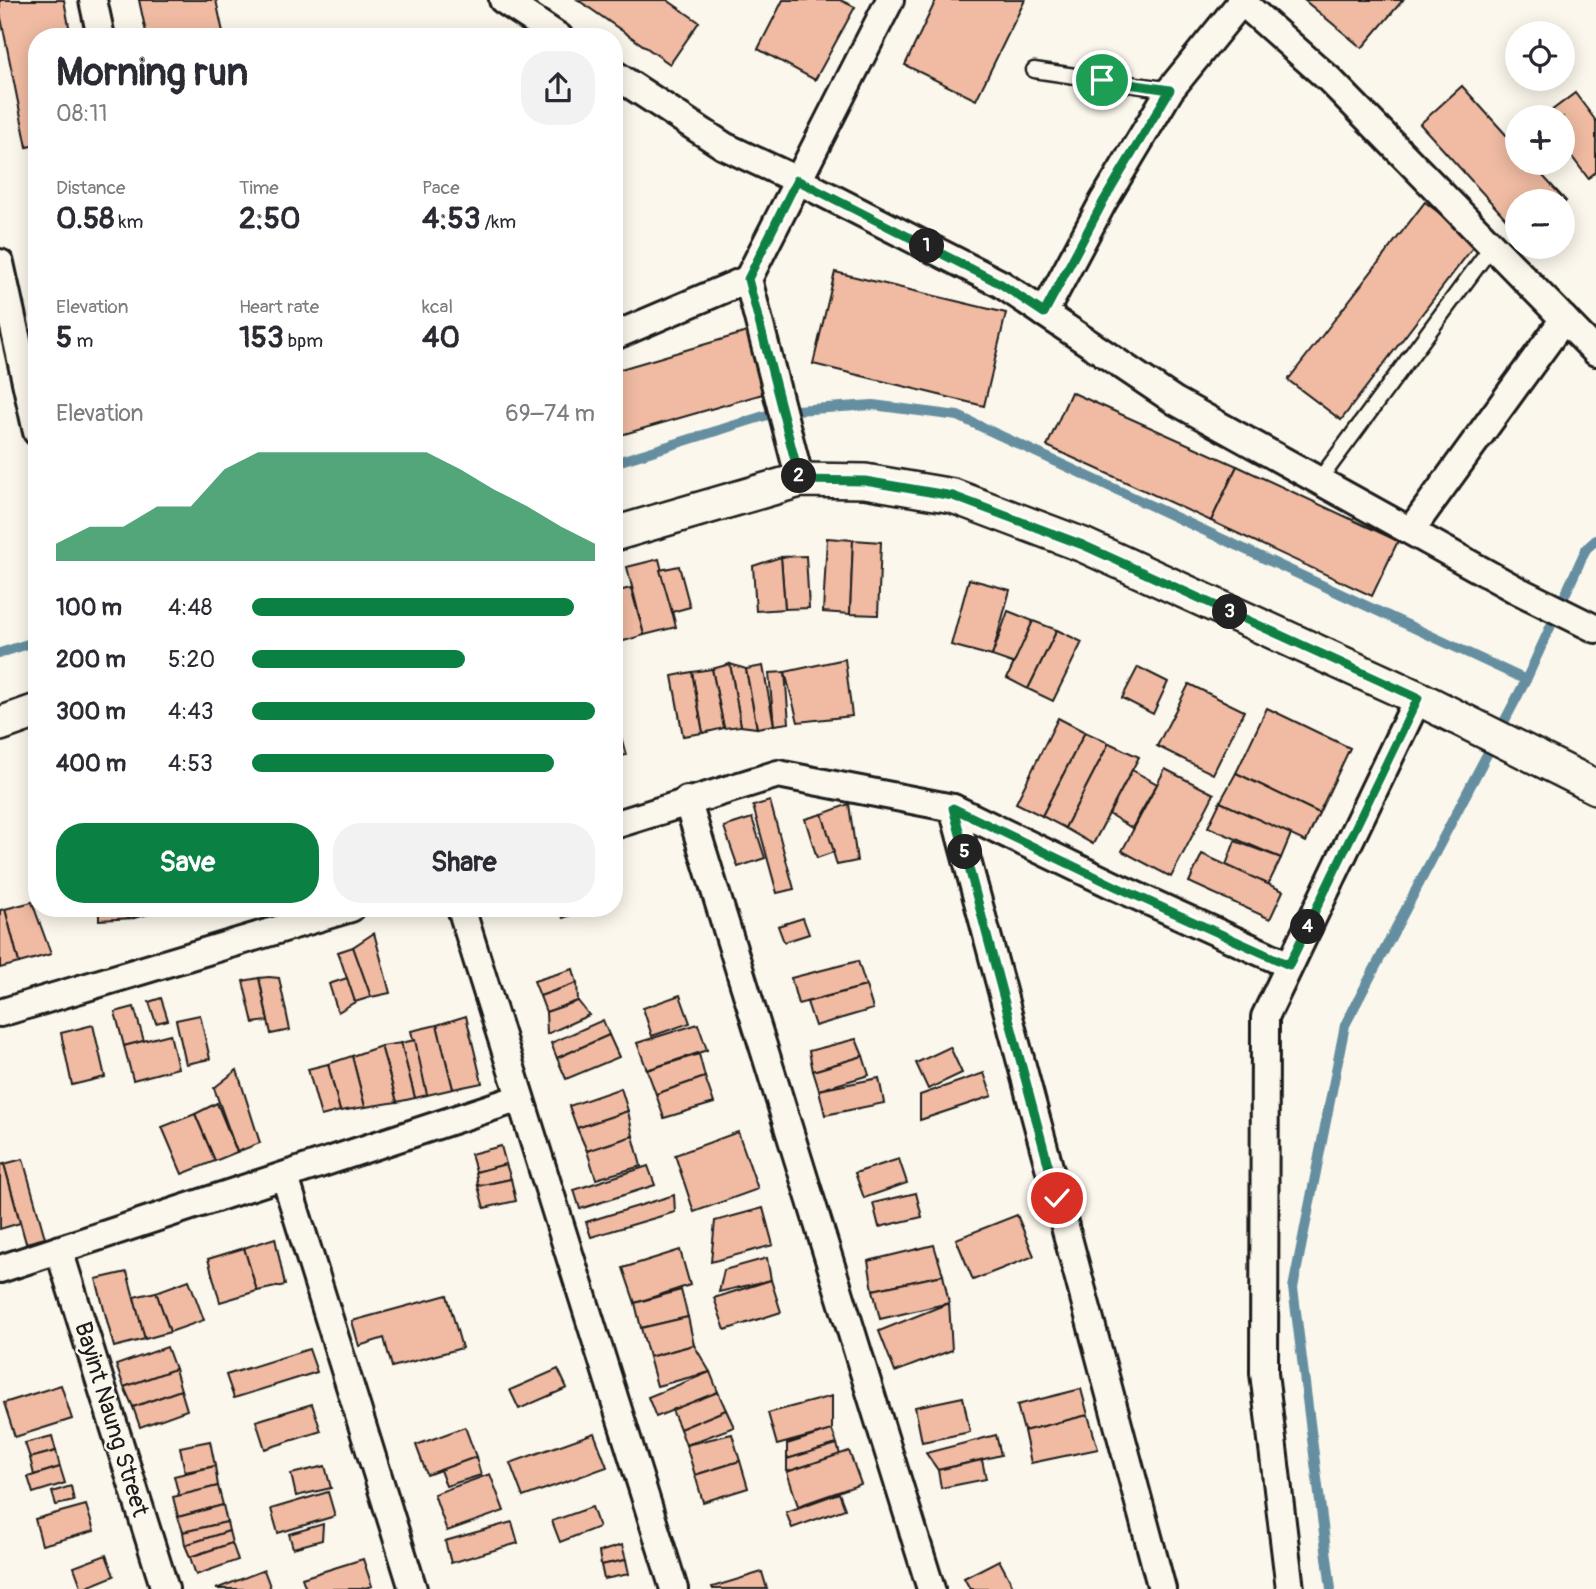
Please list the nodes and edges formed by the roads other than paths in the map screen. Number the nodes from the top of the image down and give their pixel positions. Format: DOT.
graph roads {
  1 [pos="93,0"];
  2 [pos="503,0"];
  3 [pos="890,0"];
  4 [pos="1241,1"];
  5 [pos="99,28"];
  6 [pos="545,28"];
  7 [pos="1034,70"];
  8 [pos="623,80"];
  9 [pos="1170,90"];
  10 [pos="797,180"];
  11 [pos="1492,246"];
  12 [pos="0,263"];
  13 [pos="748,279"];
  14 [pos="1044,313"];
  15 [pos="1564,319"];
  16 [pos="623,332"];
  17 [pos="1596,352"];
  18 [pos="28,391"];
  19 [pos="1320,479"];
  20 [pos="800,480"];
  21 [pos="1411,530"];
  22 [pos="623,531"];
  23 [pos="1596,629"];
  24 [pos="1418,698"];
  25 [pos="28,715"];
  26 [pos="0,724"];
  27 [pos="1596,787"];
  28 [pos="687,800"];
  29 [pos="953,808"];
  30 [pos="623,822"];
  31 [pos="321,917"];
  32 [pos="464,917"];
  33 [pos="1289,965"];
  34 [pos="0,1013"];
  35 [pos="520,1098"];
  36 [pos="285,1177"];
  37 [pos="59,1250"];
  38 [pos="0,1269"];
  39 [pos="165,1589"];
  40 [pos="413,1589"];
  41 [pos="674,1589"];
  42 [pos="931,1589"];
  43 [pos="1162,1589"];
  44 [pos="1290,1589"];
  1 -- 5 [label="street"];
  2 -- 6 [label="street"];
  3 -- 10 [label="street"];
  4 -- 9 [label="street"];
  4 -- 11 [label="street"];
  7 -- 9 [label="lane"];
  8 -- 10 [label="street"];
  9 -- 14 [label="street"];
  10 -- 13 [label="street"];
  10 -- 14 [label="street"];
  11 -- 15 [label="street"];
  11 -- 19 [label="lane"];
  12 -- 18 [label="street"];
  13 -- 16 [label="street"];
  13 -- 20 [label="street"];
  14 -- 19 [label="street"];
  15 -- 17 [label="street"];
  15 -- 21 [label="street"];
  19 -- 21 [label="street"];
  20 -- 22 [label="street"];
  20 -- 24 [label="street"];
  21 -- 23 [label="street"];
  24 -- 27 [label="street"];
  24 -- 33 [label="street"];
  25 -- 26 [label="street"];
  28 -- 29 [label="street"];
  28 -- 30 [label="street"];
  28 -- 42 [label="street"];
  29 -- 33 [label="street"];
  29 -- 43 [label="street"];
  31 -- 34 [label="street"];
  32 -- 35 [label="street"];
  33 -- 44 [label="street"];
  35 -- 36 [label="street"];
  35 -- 41 [label="street"];
  36 -- 37 [label="street"];
  36 -- 40 [label="street"];
  37 -- 38 [label="street"];
  37 -- 39 [label="street, Bayint Naung Street"];
}
